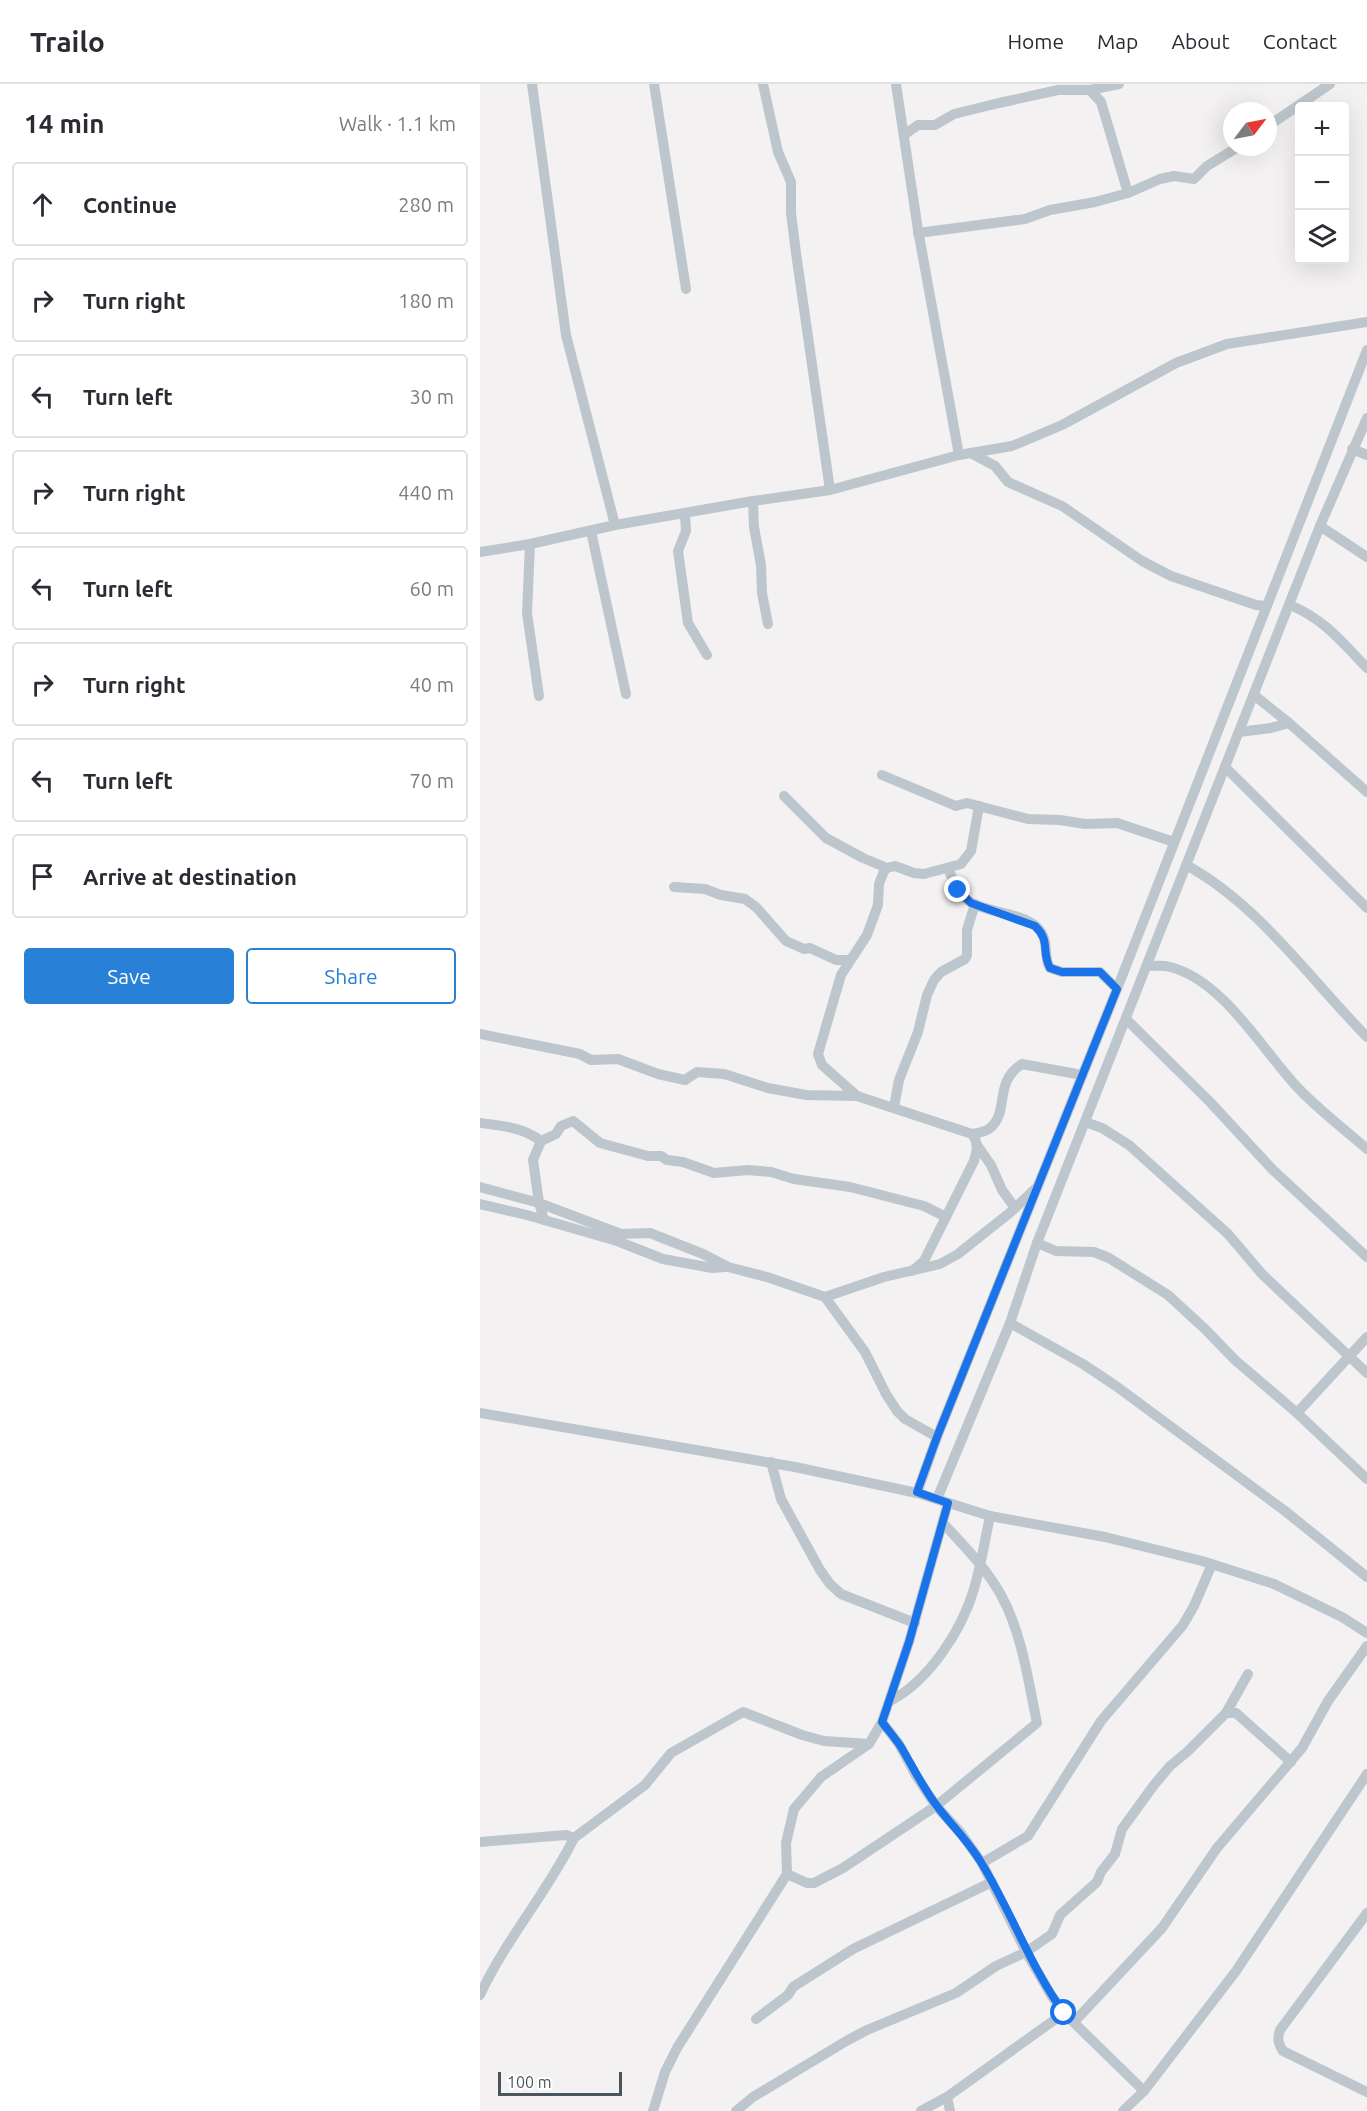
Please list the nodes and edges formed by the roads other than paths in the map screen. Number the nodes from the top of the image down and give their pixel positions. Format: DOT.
graph roads {
  1 [pos="532,84"];
  2 [pos="654,84"];
  3 [pos="763,84"];
  4 [pos="896,84"];
  5 [pos="1119,84"];
  6 [pos="1330,84"];
  7 [pos="1090,90"];
  8 [pos="1277,120"];
  9 [pos="904,135"];
  10 [pos="1223,156"];
  11 [pos="1128,193"];
  12 [pos="918,233"];
  13 [pos="686,289"];
  14 [pos="1367,322"];
  15 [pos="1367,350"];
  16 [pos="1367,418"];
  17 [pos="1352,449"];
  18 [pos="971,453"];
  19 [pos="959,455"];
  20 [pos="1367,455"];
  21 [pos="830,490"];
  22 [pos="753,501"];
  23 [pos="685,513"];
  24 [pos="615,525"];
  25 [pos="1320,526"];
  26 [pos="591,531"];
  27 [pos="530,544"];
  28 [pos="480,552"];
  29 [pos="1367,556"];
  30 [pos="1290,605"];
  31 [pos="1266,606"];
  32 [pos="768,624"];
  33 [pos="707,655"];
  34 [pos="1367,668"];
  35 [pos="626,694"];
  36 [pos="1254,695"];
  37 [pos="539,696"];
  38 [pos="1289,723"];
  39 [pos="1239,732"];
  40 [pos="1225,767"];
  41 [pos="882,775"];
  42 [pos="1367,792"];
  43 [pos="784,796"];
  44 [pos="979,806"];
  45 [pos="1174,842"];
  46 [pos="1186,865"];
  47 [pos="887,868"];
  48 [pos="948,869"];
  49 [pos="674,887"];
  50 [pos="975,904"];
  51 [pos="1367,908"];
  52 [pos="850,960"];
  53 [pos="1147,966"];
  54 [pos="1117,989"];
  55 [pos="1126,1019"];
  56 [pos="480,1034"];
  57 [pos="1367,1037"];
  58 [pos="1083,1075"];
  59 [pos="857,1096"];
  60 [pos="894,1107"];
  61 [pos="1085,1122"];
  62 [pos="480,1123"];
  63 [pos="972,1134"];
  64 [pos="541,1141"];
  65 [pos="977,1145"];
  66 [pos="1367,1149"];
  67 [pos="480,1187"];
  68 [pos="1038,1187"];
  69 [pos="539,1203"];
  70 [pos="480,1204"];
  71 [pos="1015,1208"];
  72 [pos="946,1217"];
  73 [pos="544,1220"];
  74 [pos="1037,1243"];
  75 [pos="1367,1257"];
  76 [pos="728,1266"];
  77 [pos="912,1271"];
  78 [pos="825,1297"];
  79 [pos="1010,1323"];
  80 [pos="1367,1337"];
  81 [pos="1349,1358"];
  82 [pos="1367,1373"];
  83 [pos="480,1413"];
  84 [pos="1297,1413"];
  85 [pos="937,1437"];
  86 [pos="771,1462"];
  87 [pos="1367,1479"];
  88 [pos="917,1492"];
  89 [pos="943,1501"];
  90 [pos="990,1516"];
  91 [pos="943,1523"];
  92 [pos="980,1564"];
  93 [pos="1212,1564"];
  94 [pos="1367,1576"];
  95 [pos="915,1623"];
  96 [pos="1367,1633"];
  97 [pos="1367,1646"];
  98 [pos="1248,1674"];
  99 [pos="890,1701"];
  100 [pos="1226,1713"];
  101 [pos="882,1722"];
  102 [pos="869,1744"];
  103 [pos="1291,1762"];
  104 [pos="1367,1774"];
  105 [pos="936,1806"];
  106 [pos="574,1838"];
  107 [pos="480,1842"];
  108 [pos="982,1863"];
  109 [pos="787,1874"];
  110 [pos="992,1882"];
  111 [pos="1367,1913"];
  112 [pos="1026,1952"];
  113 [pos="480,1995"];
  114 [pos="1064,2013"];
  115 [pos="756,2019"];
  116 [pos="1074,2022"];
  117 [pos="1144,2091"];
  118 [pos="1367,2092"];
  119 [pos="947,2097"];
  120 [pos="653,2111"];
  121 [pos="736,2111"];
  122 [pos="921,2111"];
  123 [pos="950,2111"];
  124 [pos="1124,2111"];
  1 -- 24 [label="street"];
  2 -- 13 [label="street"];
  3 -- 21 [label="street"];
  4 -- 9 [label="street"];
  5 -- 7 [label="street"];
  6 -- 8 [label="street"];
  7 -- 9 [label="street"];
  7 -- 11 [label="street"];
  9 -- 12 [label="street"];
  10 -- 11 [label="street"];
  11 -- 12 [label="street"];
  12 -- 19 [label="street"];
  14 -- 18 [label="street"];
  15 -- 31 [label="street"];
  16 -- 17 [label="street"];
  17 -- 20 [label="street"];
  17 -- 25 [label="street"];
  18 -- 19 [label="street"];
  18 -- 31 [label="street"];
  19 -- 21 [label="street"];
  21 -- 22 [label="street"];
  22 -- 23 [label="street"];
  22 -- 32 [label="street"];
  23 -- 24 [label="street"];
  23 -- 33 [label="street"];
  24 -- 26 [label="street"];
  25 -- 29 [label="street"];
  25 -- 30 [label="street"];
  26 -- 27 [label="street"];
  26 -- 35 [label="street"];
  27 -- 28 [label="street"];
  27 -- 37 [label="street"];
  30 -- 34 [label="street"];
  30 -- 36 [label="street"];
  31 -- 45 [label="street"];
  36 -- 38 [label="street"];
  36 -- 39 [label="street"];
  38 -- 39 [label="street"];
  38 -- 42 [label="street"];
  39 -- 40 [label="street"];
  40 -- 46 [label="street"];
  40 -- 51 [label="street"];
  41 -- 44 [label="street"];
  43 -- 47 [label="street"];
  44 -- 45 [label="street"];
  44 -- 48 [label="street"];
  45 -- 54 [label="street"];
  46 -- 53 [label="street"];
  46 -- 57 [label="street"];
  47 -- 48 [label="street"];
  47 -- 52 [label="street"];
  48 -- 50 [label="street"];
  49 -- 52 [label="street"];
  50 -- 54 [label="street"];
  50 -- 60 [label="street"];
  52 -- 59 [label="street"];
  53 -- 55 [label="street"];
  53 -- 66 [label="street"];
  54 -- 58 [label="street"];
  55 -- 61 [label="street"];
  55 -- 75 [label="street"];
  56 -- 59 [label="street"];
  58 -- 63 [label="street"];
  58 -- 68 [label="street"];
  59 -- 60 [label="street"];
  60 -- 63 [label="street"];
  61 -- 74 [label="street"];
  61 -- 81 [label="street"];
  62 -- 64 [label="street"];
  63 -- 65 [label="street"];
  64 -- 69 [label="street"];
  64 -- 72 [label="street"];
  65 -- 71 [label="street"];
  65 -- 72 [label="street"];
  67 -- 69 [label="street"];
  68 -- 71 [label="street"];
  68 -- 85 [label="street"];
  69 -- 73 [label="street"];
  69 -- 76 [label="street"];
  70 -- 73 [label="street"];
  71 -- 77 [label="street"];
  72 -- 77 [label="street"];
  73 -- 76 [label="street"];
  74 -- 79 [label="street"];
  74 -- 84 [label="street"];
  76 -- 78 [label="street"];
  77 -- 78 [label="street"];
  78 -- 85 [label="street"];
  79 -- 89 [label="street"];
  79 -- 94 [label="street"];
  80 -- 81 [label="street"];
  81 -- 82 [label="street"];
  81 -- 84 [label="street"];
  83 -- 86 [label="street"];
  84 -- 87 [label="street"];
  85 -- 88 [label="street"];
  86 -- 88 [label="street"];
  86 -- 95 [label="street"];
  88 -- 89 [label="street"];
  89 -- 90 [label="street"];
  89 -- 91 [label="street"];
  90 -- 92 [label="street"];
  90 -- 93 [label="street"];
  91 -- 92 [label="street"];
  91 -- 95 [label="street"];
  92 -- 99 [label="street"];
  92 -- 105 [label="street"];
  93 -- 96 [label="street"];
  93 -- 108 [label="street"];
  95 -- 99 [label="street"];
  97 -- 103 [label="street"];
  98 -- 100 [label="street"];
  99 -- 101 [label="street"];
  100 -- 103 [label="street"];
  100 -- 112 [label="street"];
  101 -- 102 [label="street"];
  101 -- 105 [label="street"];
  102 -- 106 [label="street"];
  102 -- 109 [label="street"];
  103 -- 116 [label="street"];
  104 -- 117 [label="street"];
  105 -- 108 [label="street"];
  105 -- 109 [label="street"];
  106 -- 107 [label="street"];
  106 -- 113 [label="street"];
  108 -- 110 [label="street"];
  109 -- 120 [label="street"];
  110 -- 112 [label="street"];
  110 -- 115 [label="street"];
  111 -- 118 [label="street"];
  112 -- 114 [label="street"];
  112 -- 121 [label="street"];
  114 -- 116 [label="street"];
  114 -- 119 [label="street"];
  116 -- 117 [label="street"];
  117 -- 124 [label="street"];
  119 -- 122 [label="street"];
  119 -- 123 [label="street"];
}
